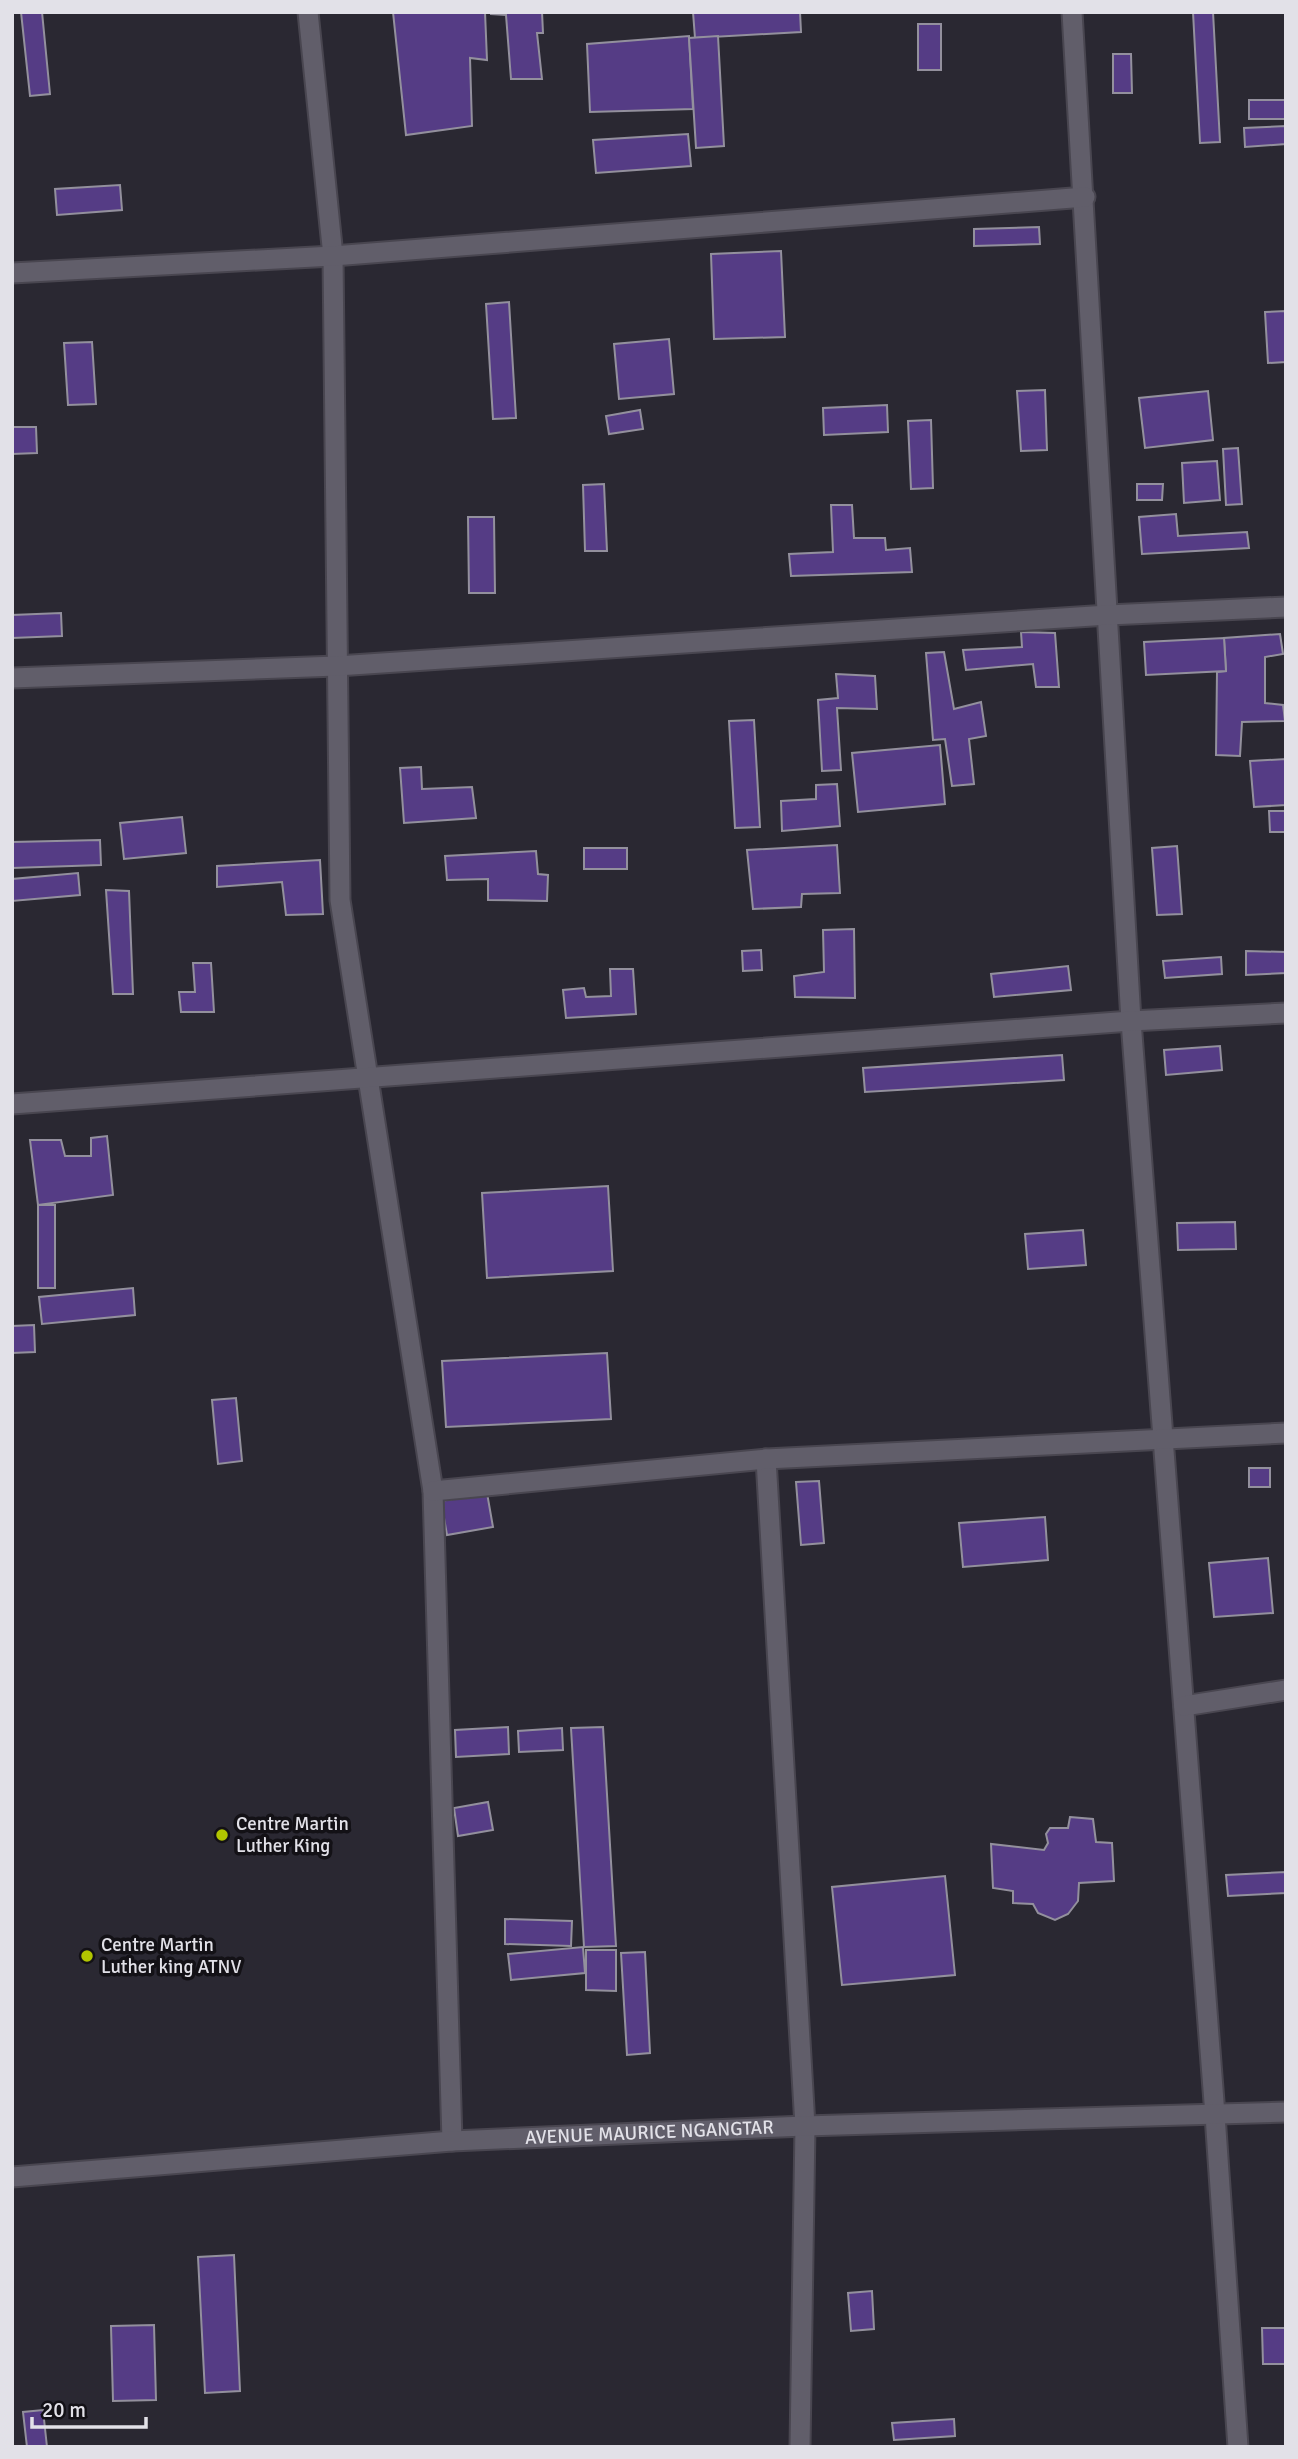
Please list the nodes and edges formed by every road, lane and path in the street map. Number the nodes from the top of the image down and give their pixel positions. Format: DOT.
graph roads {
  1 [pos="308,12"];
  2 [pos="1072,12"];
  3 [pos="1085,197"];
  4 [pos="333,256"];
  5 [pos="12,273"];
  6 [pos="1286,607"];
  7 [pos="1108,615"];
  8 [pos="337,666"];
  9 [pos="12,678"];
  10 [pos="1286,1013"];
  11 [pos="1131,1021"];
  12 [pos="368,1079"];
  13 [pos="12,1104"];
  14 [pos="1286,1433"];
  15 [pos="1164,1439"];
  16 [pos="766,1459"];
  17 [pos="433,1491"];
  18 [pos="1286,1690"];
  19 [pos="1184,1706"];
  20 [pos="1286,2112"];
  21 [pos="1215,2115"];
  22 [pos="805,2126"];
  23 [pos="452,2141"];
  24 [pos="12,2177"];
  25 [pos="800,2447"];
  26 [pos="1238,2447"];
  1 -- 4 [label="street"];
  2 -- 3 [label="street"];
  3 -- 4 [label="street"];
  3 -- 7 [label="street"];
  4 -- 5 [label="street"];
  4 -- 8 [label="street"];
  6 -- 7 [label="street"];
  7 -- 8 [label="street"];
  7 -- 11 [label="street"];
  8 -- 9 [label="street"];
  8 -- 12 [label="street"];
  10 -- 11 [label="street"];
  11 -- 12 [label="street"];
  11 -- 15 [label="street"];
  12 -- 13 [label="street"];
  12 -- 17 [label="street"];
  14 -- 15 [label="street"];
  15 -- 16 [label="street"];
  15 -- 19 [label="street"];
  16 -- 17 [label="street"];
  16 -- 22 [label="street"];
  17 -- 23 [label="street"];
  18 -- 19 [label="street"];
  19 -- 21 [label="street"];
  20 -- 21 [label="street, AVENUE MAURICE NGANGTAR"];
  21 -- 22 [label="street, AVENUE MAURICE NGANGTAR"];
  21 -- 26 [label="street"];
  22 -- 23 [label="street, AVENUE MAURICE NGANGTAR"];
  22 -- 25 [label="street"];
  23 -- 24 [label="street, AVENUE MAURICE NGANGTAR"];
}
